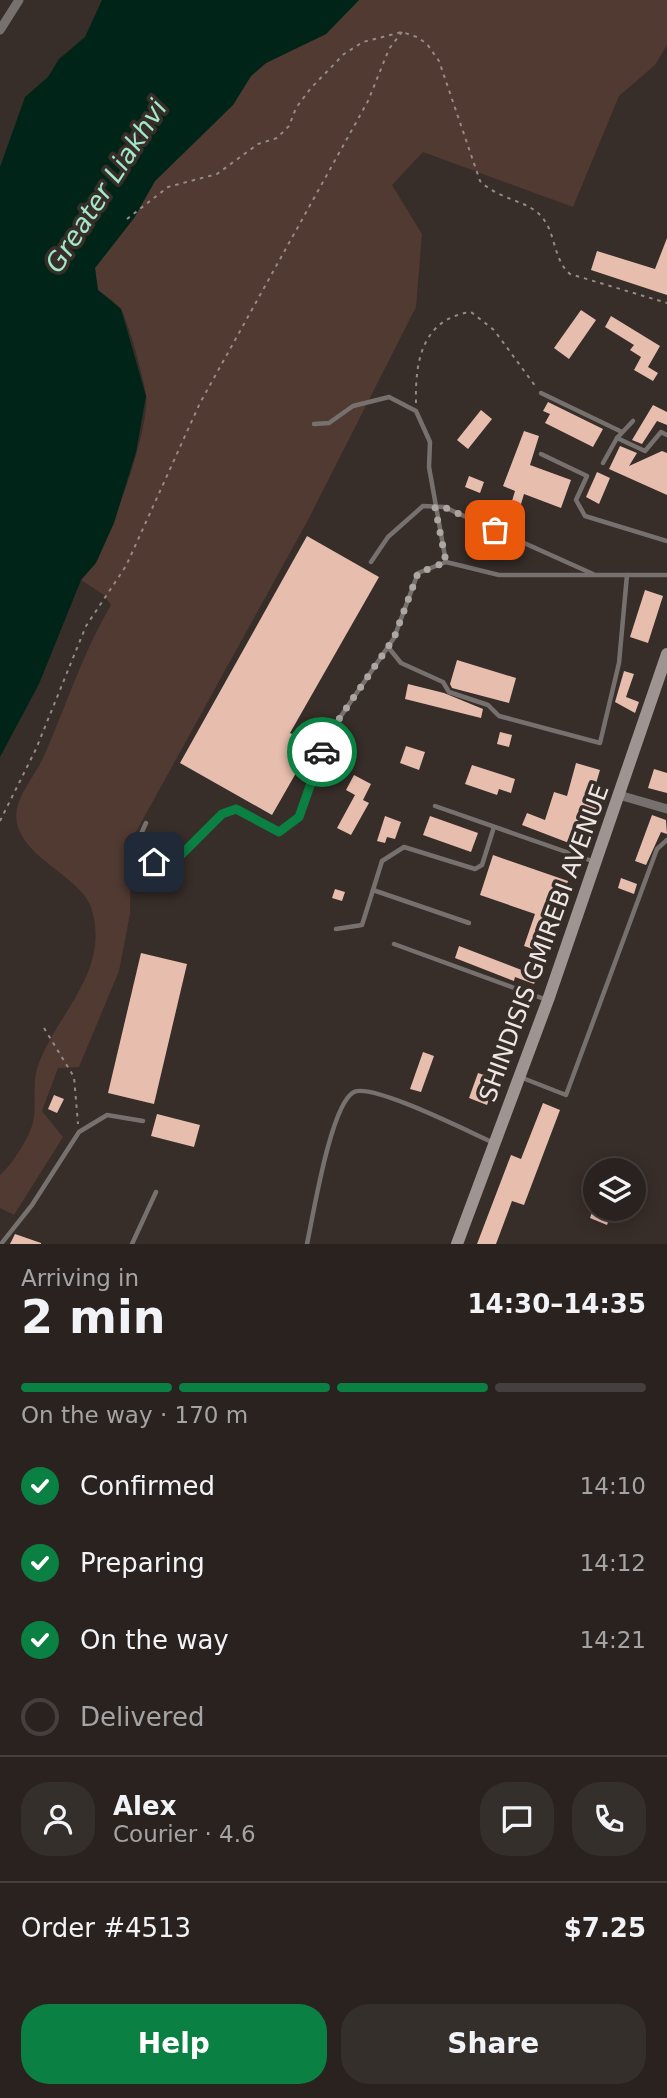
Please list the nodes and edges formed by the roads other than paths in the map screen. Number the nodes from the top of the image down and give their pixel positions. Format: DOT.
graph roads {
  1 [pos="19,0"];
  2 [pos="0,29"];
  3 [pos="541,393"];
  4 [pos="633,421"];
  5 [pos="314,424"];
  6 [pos="622,432"];
  7 [pos="667,435"];
  8 [pos="617,438"];
  9 [pos="541,453"];
  10 [pos="603,463"];
  11 [pos="435,507"];
  12 [pos="667,541"];
  13 [pos="372,562"];
  14 [pos="446,562"];
  15 [pos="597,575"];
  16 [pos="627,575"];
  17 [pos="667,575"];
  18 [pos="388,647"];
  19 [pos="667,654"];
  20 [pos="619,795"];
  21 [pos="435,806"];
  22 [pos="667,809"];
  23 [pos="146,823"];
  24 [pos="494,827"];
  25 [pos="667,839"];
  26 [pos="596,863"];
  27 [pos="373,890"];
  28 [pos="469,923"];
  29 [pos="336,929"];
  30 [pos="394,944"];
  31 [pos="548,1000"];
  32 [pos="520,1077"];
  33 [pos="143,1121"];
  34 [pos="495,1143"];
  35 [pos="156,1192"];
  36 [pos="1,1244"];
  37 [pos="132,1244"];
  38 [pos="307,1244"];
  39 [pos="457,1244"];
  1 -- 2 [label="street"];
  3 -- 6 [label="lane"];
  4 -- 6 [label="lane"];
  5 -- 11 [label="lane"];
  6 -- 8 [label="lane"];
  7 -- 8 [label="lane"];
  8 -- 10 [label="lane"];
  9 -- 12 [label="lane"];
  11 -- 13 [label="lane"];
  11 -- 14 [label="lane"];
  11 -- 15 [label="lane"];
  14 -- 15 [label="lane"];
  14 -- 18 [label="lane"];
  15 -- 16 [label="lane"];
  16 -- 17 [label="lane"];
  16 -- 18 [label="lane"];
  18 -- 23 [label="lane"];
  19 -- 20 [label="main road, SHINDISIS GMIREBI AVENUE"];
  20 -- 22 [label="street"];
  20 -- 26 [label="main road, SHINDISIS GMIREBI AVENUE"];
  21 -- 24 [label="lane"];
  24 -- 26 [label="lane"];
  24 -- 27 [label="lane"];
  25 -- 32 [label="lane"];
  26 -- 31 [label="main road, SHINDISIS GMIREBI AVENUE"];
  27 -- 28 [label="lane"];
  27 -- 29 [label="lane"];
  30 -- 31 [label="lane"];
  31 -- 32 [label="main road, SHINDISIS GMIREBI AVENUE"];
  32 -- 34 [label="main road, SHINDISIS GMIREBI AVENUE"];
  33 -- 36 [label="lane"];
  34 -- 38 [label="lane"];
  34 -- 39 [label="main road, SHINDISIS GMIREBI AVENUE"];
  35 -- 37 [label="lane"];
}
